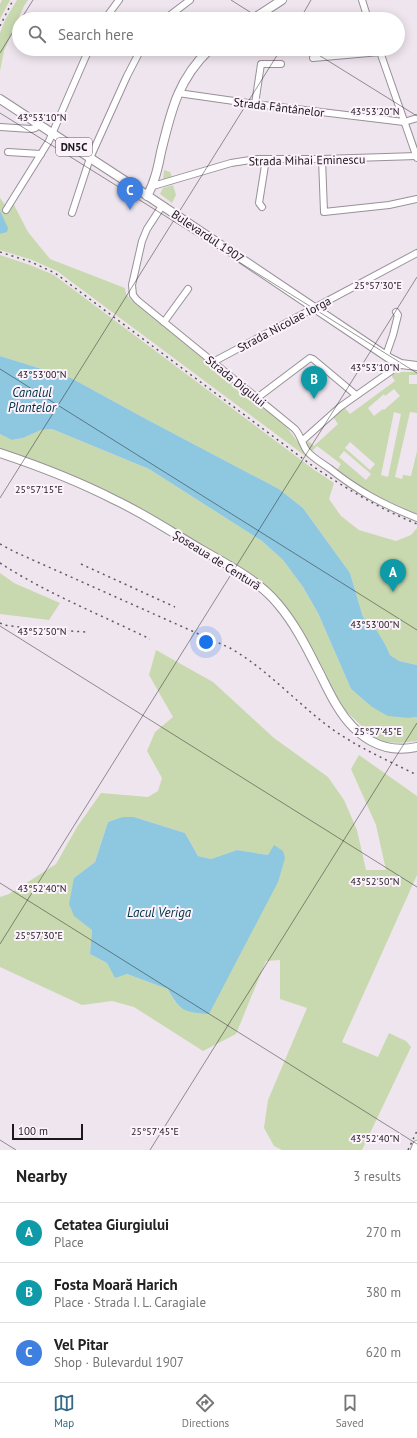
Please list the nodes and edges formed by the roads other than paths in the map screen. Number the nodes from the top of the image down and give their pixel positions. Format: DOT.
graph roads {
  1 [pos="118,0"];
  2 [pos="190,0"];
  3 [pos="282,0"];
  4 [pos="362,0"];
  5 [pos="110,12"];
  6 [pos="174,12"];
  7 [pos="264,12"];
  8 [pos="366,12"];
  9 [pos="86,56"];
  10 [pos="137,56"];
  11 [pos="204,56"];
  12 [pos="332,56"];
  13 [pos="381,56"];
  14 [pos="313,58"];
  15 [pos="281,64"];
  16 [pos="178,93"];
  17 [pos="0,100"];
  18 [pos="255,104"];
  19 [pos="417,118"];
  20 [pos="404,122"];
  21 [pos="39,125"];
  22 [pos="0,127"];
  23 [pos="52,134"];
  24 [pos="8,152"];
  25 [pos="41,154"];
  26 [pos="417,157"];
  27 [pos="90,158"];
  28 [pos="266,159"];
  29 [pos="322,159"];
  30 [pos="153,186"];
  31 [pos="147,196"];
  32 [pos="417,199"];
  33 [pos="162,206"];
  34 [pos="262,207"];
  35 [pos="6,210"];
  36 [pos="72,213"];
  37 [pos="417,252"];
  38 [pos="188,289"];
  39 [pos="314,308"];
  40 [pos="396,312"];
  41 [pos="164,322"];
  42 [pos="386,355"];
  43 [pos="214,362"];
  44 [pos="401,364"];
  45 [pos="417,366"];
  46 [pos="356,395"];
  47 [pos="256,398"];
  48 [pos="302,441"];
  49 [pos="0,453"];
  50 [pos="417,518"];
  51 [pos="417,747"];
  52 [pos="417,1145"];
  53 [pos="415,1150"];
  1 -- 5 [label="street"];
  2 -- 6 [label="street"];
  3 -- 7 [label="main road"];
  4 -- 8 [label="street"];
  9 -- 23 [label="street"];
  10 -- 27 [label="street"];
  11 -- 16 [label="main road"];
  12 -- 14 [label="street"];
  13 -- 20 [label="street"];
  15 -- 18 [label="street"];
  16 -- 18 [label="street, Strada Fântânelor"];
  16 -- 30 [label="main road"];
  17 -- 21 [label="main road, Bulevardul 1907 / DN5C"];
  18 -- 20 [label="street, Strada Fântânelor"];
  19 -- 20 [label="street"];
  20 -- 26 [label="street"];
  21 -- 22 [label="street"];
  21 -- 23 [label="main road, Bulevardul 1907 / DN5C"];
  23 -- 25 [label="street"];
  23 -- 27 [label="main road, Bulevardul 1907 / DN5C"];
  24 -- 25 [label="street"];
  25 -- 35 [label="street"];
  26 -- 29 [label="street, Strada Mihai Eminescu"];
  27 -- 31 [label="main road, Bulevardul 1907 / DN5C"];
  27 -- 36 [label="street"];
  28 -- 29 [label="street, Strada Mihai Eminescu"];
  28 -- 30 [label="street, Strada Mihai Eminescu"];
  28 -- 34 [label="street"];
  29 -- 32 [label="street"];
  30 -- 31 [label="main road"];
  31 -- 33 [label="main road, Bulevardul 1907"];
  33 -- 39 [label="main road, Bulevardul 1907"];
  33 -- 41 [label="street, Strada Digului"];
  37 -- 39 [label="street, Strada Nicolae Iorga"];
  38 -- 41 [label="street"];
  39 -- 42 [label="main road, Bulevardul 1907"];
  39 -- 43 [label="street, Strada Nicolae Iorga"];
  40 -- 42 [label="street"];
  41 -- 43 [label="street, Strada Digului"];
  42 -- 44 [label="main road, Bulevardul 1907"];
  43 -- 47 [label="street, Strada Digului"];
  44 -- 45 [label="main road, Bulevardul 1907"];
  44 -- 46 [label="street"];
  46 -- 47 [label="street"];
  46 -- 48 [label="street"];
  47 -- 48 [label="street, Strada Digului"];
  48 -- 50 [label="street, Strada Digului"];
  49 -- 51 [label="main road, Șoseaua de Centură"];
  52 -- 53 [label="main road"];
}
